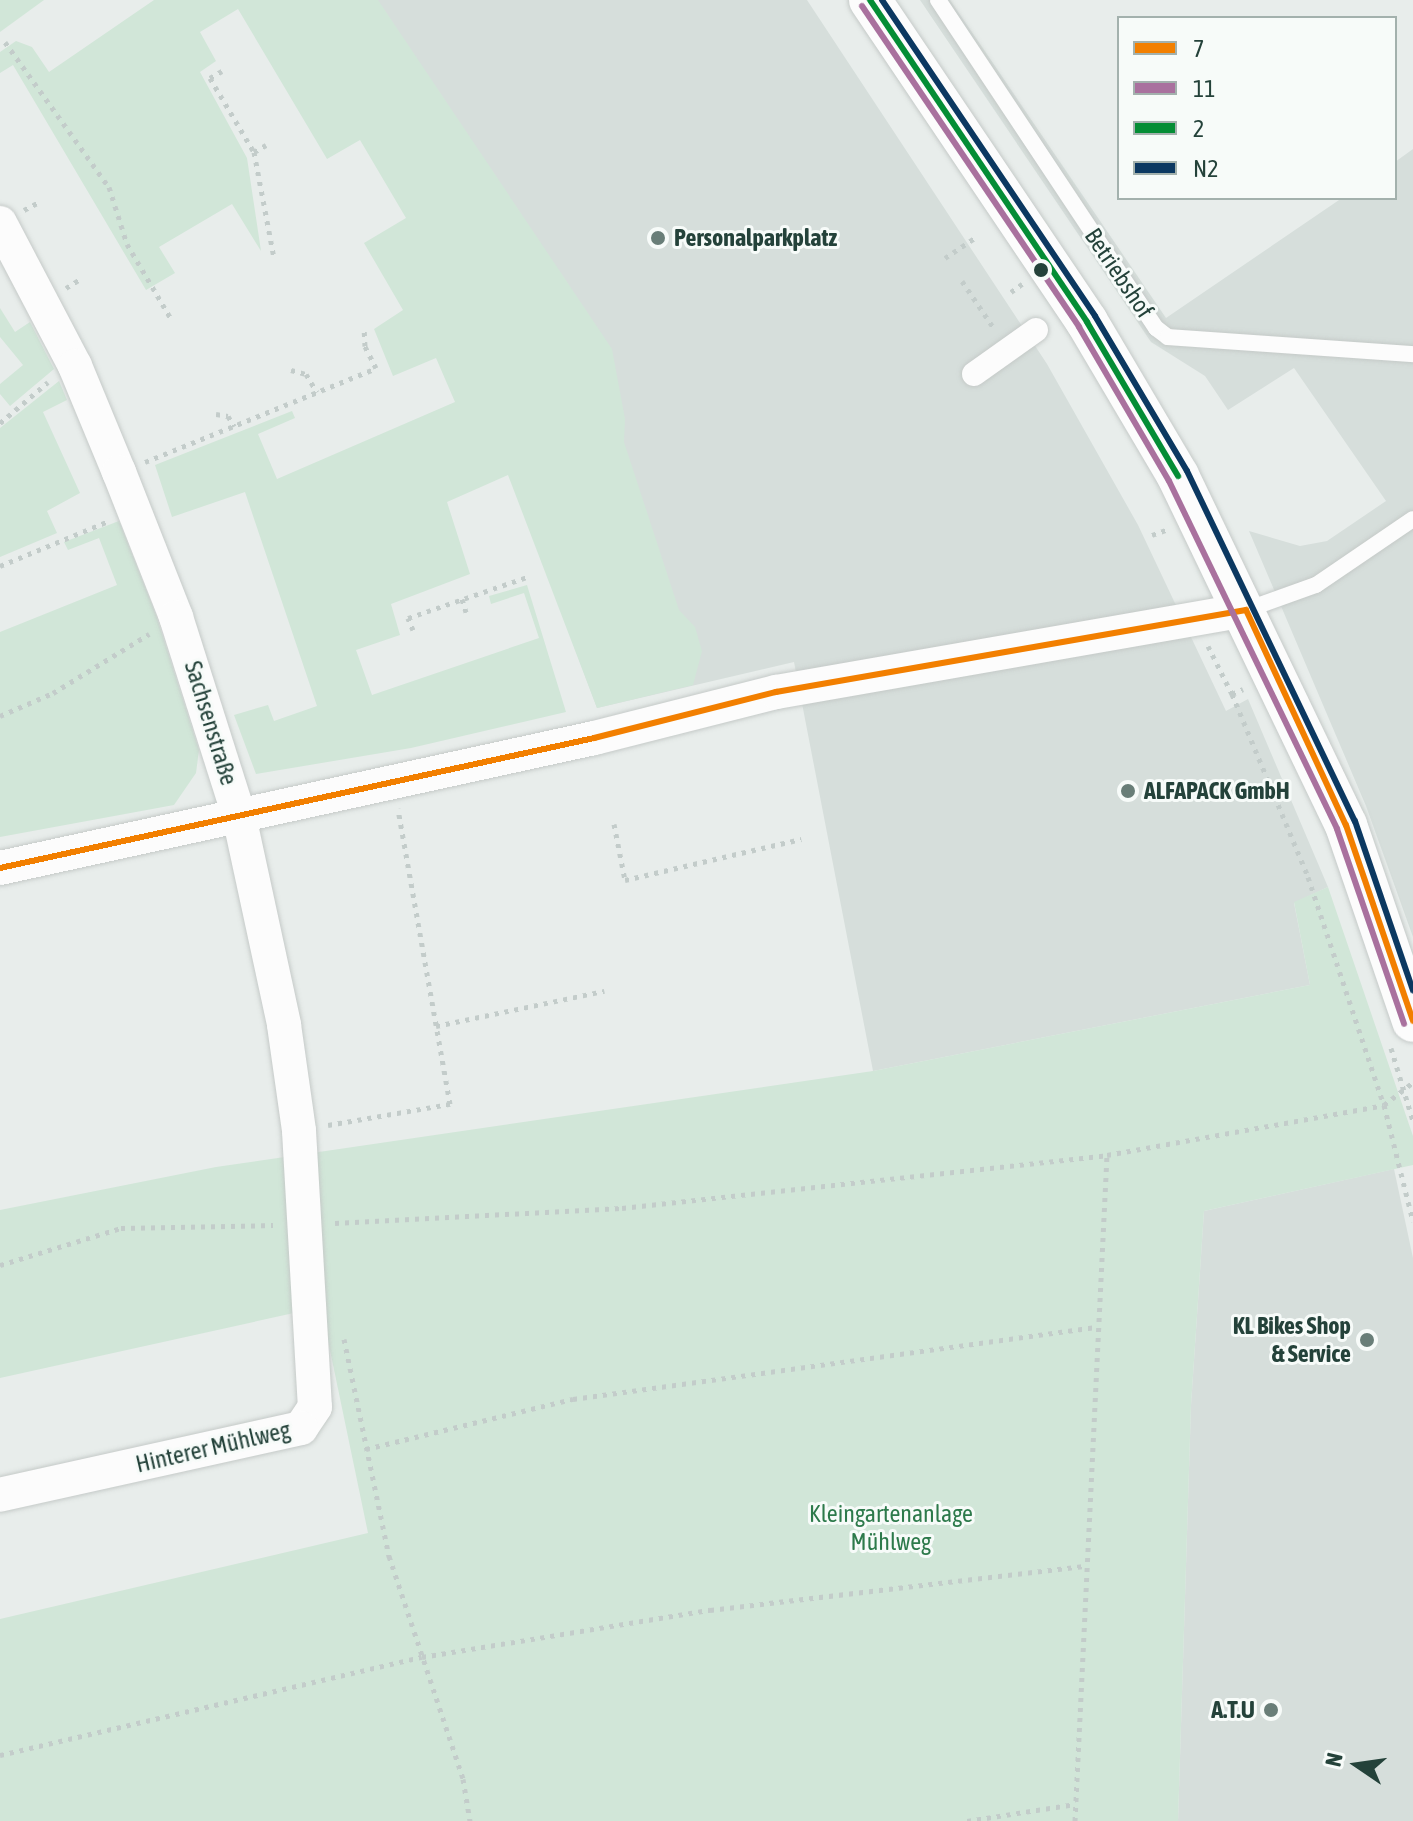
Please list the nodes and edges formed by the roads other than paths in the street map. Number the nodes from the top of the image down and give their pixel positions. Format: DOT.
graph roads {
  1 [pos="870,0"];
  2 [pos="938,0"];
  3 [pos="0,223"];
  4 [pos="1036,330"];
  5 [pos="1413,354"];
  6 [pos="974,374"];
  7 [pos="1413,519"];
  8 [pos="1246,610"];
  9 [pos="239,816"];
  10 [pos="0,868"];
  11 [pos="1401,1032"];
  12 [pos="307,1240"];
  13 [pos="0,1495"];
  1 -- 8 [label="street"];
  2 -- 5 [label="lane, Betriebshof"];
  3 -- 9 [label="street, Sachsenstraße"];
  4 -- 6 [label="street"];
  7 -- 8 [label="lane"];
  8 -- 9 [label="street"];
  8 -- 11 [label="street"];
  9 -- 10 [label="street"];
  9 -- 12 [label="street, Sachsenstraße"];
  12 -- 13 [label="street, Hinterer Mühlweg"];
}
